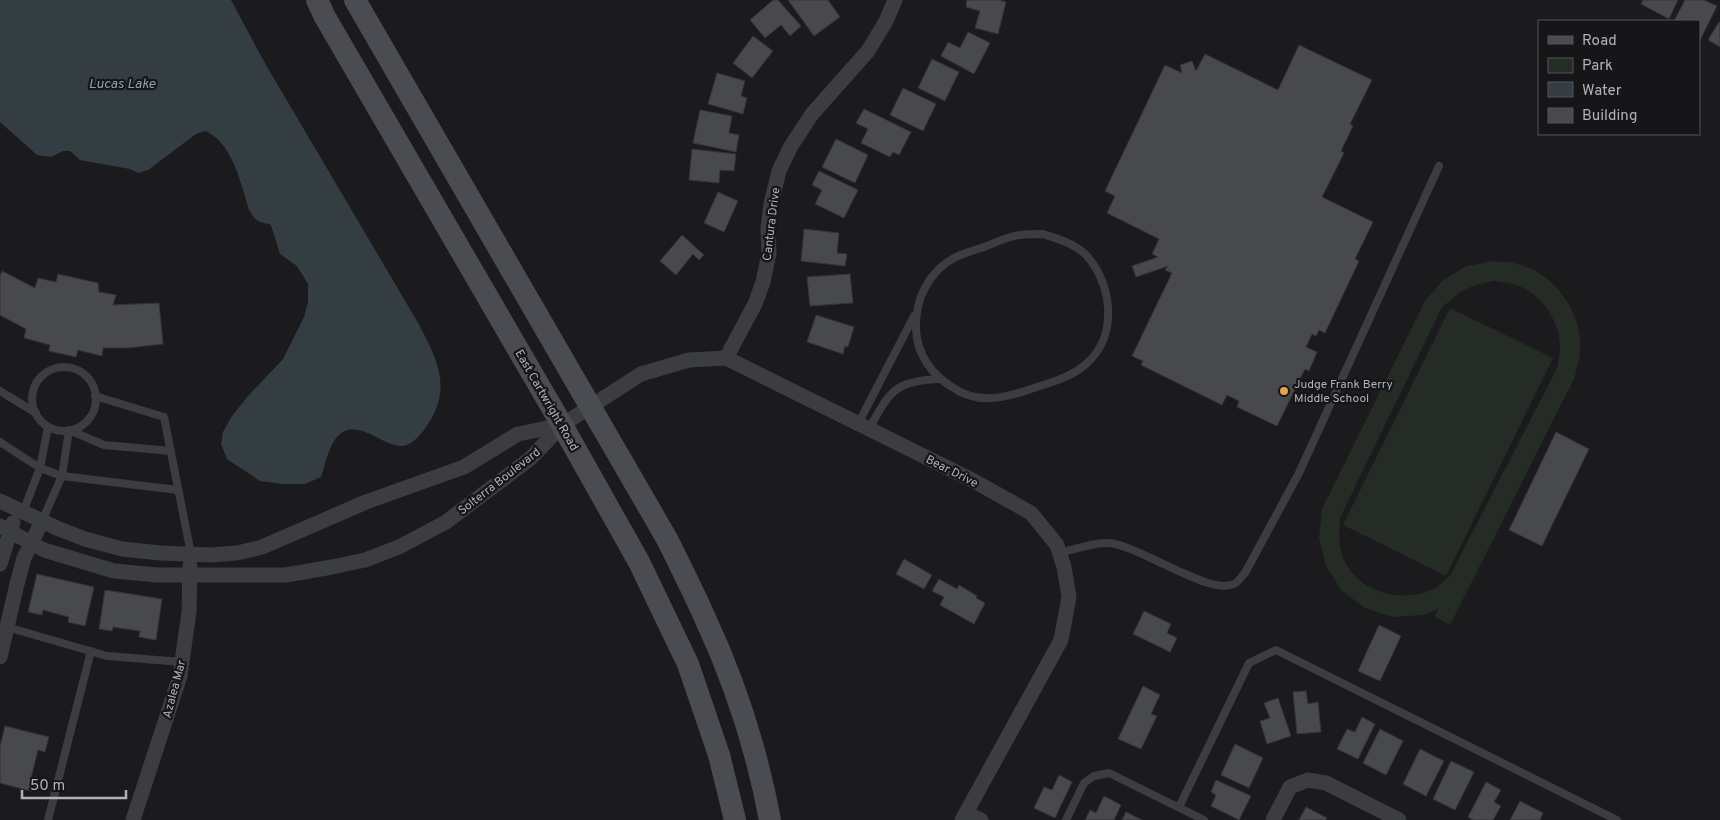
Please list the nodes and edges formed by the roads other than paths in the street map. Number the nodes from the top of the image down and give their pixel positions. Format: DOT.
graph roads {
  1 [pos="317,0"];
  2 [pos="355,0"];
  3 [pos="895,0"];
  4 [pos="1439,166"];
  5 [pos="915,314"];
  6 [pos="726,358"];
  7 [pos="939,379"];
  8 [pos="0,390"];
  9 [pos="95,396"];
  10 [pos="591,406"];
  11 [pos="36,413"];
  12 [pos="562,425"];
  13 [pos="864,426"];
  14 [pos="48,427"];
  15 [pos="69,430"];
  16 [pos="0,442"];
  17 [pos="171,451"];
  18 [pos="40,468"];
  19 [pos="62,476"];
  20 [pos="178,490"];
  21 [pos="0,501"];
  22 [pos="20,512"];
  23 [pos="42,522"];
  24 [pos="5,528"];
  25 [pos="32,543"];
  26 [pos="1059,553"];
  27 [pos="191,554"];
  28 [pos="0,564"];
  29 [pos="190,575"];
  30 [pos="4,625"];
  31 [pos="91,651"];
  32 [pos="0,657"];
  33 [pos="182,662"];
  34 [pos="1178,807"];
  35 [pos="964,816"];
  36 [pos="48,820"];
  37 [pos="133,820"];
  38 [pos="735,820"];
  39 [pos="770,820"];
  40 [pos="981,820"];
  41 [pos="1066,820"];
  42 [pos="1204,820"];
  43 [pos="1273,820"];
  44 [pos="1399,820"];
  45 [pos="1617,820"];
  1 -- 12 [label="main road, East Cartwright Road"];
  2 -- 10 [label="main road"];
  3 -- 6 [label="street, Cantura Drive"];
  4 -- 26 [label="lane"];
  5 -- 7 [label="lane"];
  5 -- 7 [label="lane"];
  5 -- 13 [label="lane"];
  6 -- 10 [label="street, Bear Drive"];
  6 -- 13 [label="street, Bear Drive"];
  7 -- 13 [label="lane"];
  8 -- 11 [label="lane"];
  9 -- 11 [label="lane"];
  9 -- 15 [label="lane"];
  9 -- 17 [label="lane"];
  10 -- 12 [label="street, Bear Drive"];
  10 -- 39 [label="main road"];
  11 -- 14 [label="lane"];
  12 -- 27 [label="street, Solterra Boulevard"];
  12 -- 29 [label="street, Solterra Boulevard"];
  12 -- 38 [label="main road, East Cartwright Road"];
  13 -- 26 [label="street, Bear Drive"];
  14 -- 15 [label="lane"];
  14 -- 18 [label="lane"];
  15 -- 17 [label="lane"];
  15 -- 19 [label="lane"];
  16 -- 18 [label="lane"];
  17 -- 20 [label="lane"];
  18 -- 19 [label="lane"];
  18 -- 22 [label="lane"];
  19 -- 20 [label="lane"];
  19 -- 23 [label="lane"];
  20 -- 27 [label="lane"];
  21 -- 22 [label="street, Solterra Boulevard"];
  22 -- 23 [label="street, Solterra Boulevard"];
  22 -- 24 [label="street"];
  23 -- 25 [label="street"];
  23 -- 27 [label="street, Solterra Boulevard"];
  24 -- 25 [label="street, Solterra Boulevard"];
  24 -- 28 [label="street"];
  25 -- 29 [label="street, Solterra Boulevard"];
  25 -- 30 [label="street"];
  26 -- 35 [label="street, Bear Drive"];
  27 -- 29 [label="street, Azalea Mar"];
  29 -- 33 [label="street, Azalea Mar"];
  30 -- 31 [label="lane"];
  30 -- 32 [label="street"];
  31 -- 33 [label="lane"];
  31 -- 36 [label="lane"];
  33 -- 37 [label="street, Azalea Mar"];
  34 -- 41 [label="lane"];
  34 -- 42 [label="lane"];
  34 -- 45 [label="lane"];
  35 -- 40 [label="street"];
  43 -- 44 [label="street"];
}
